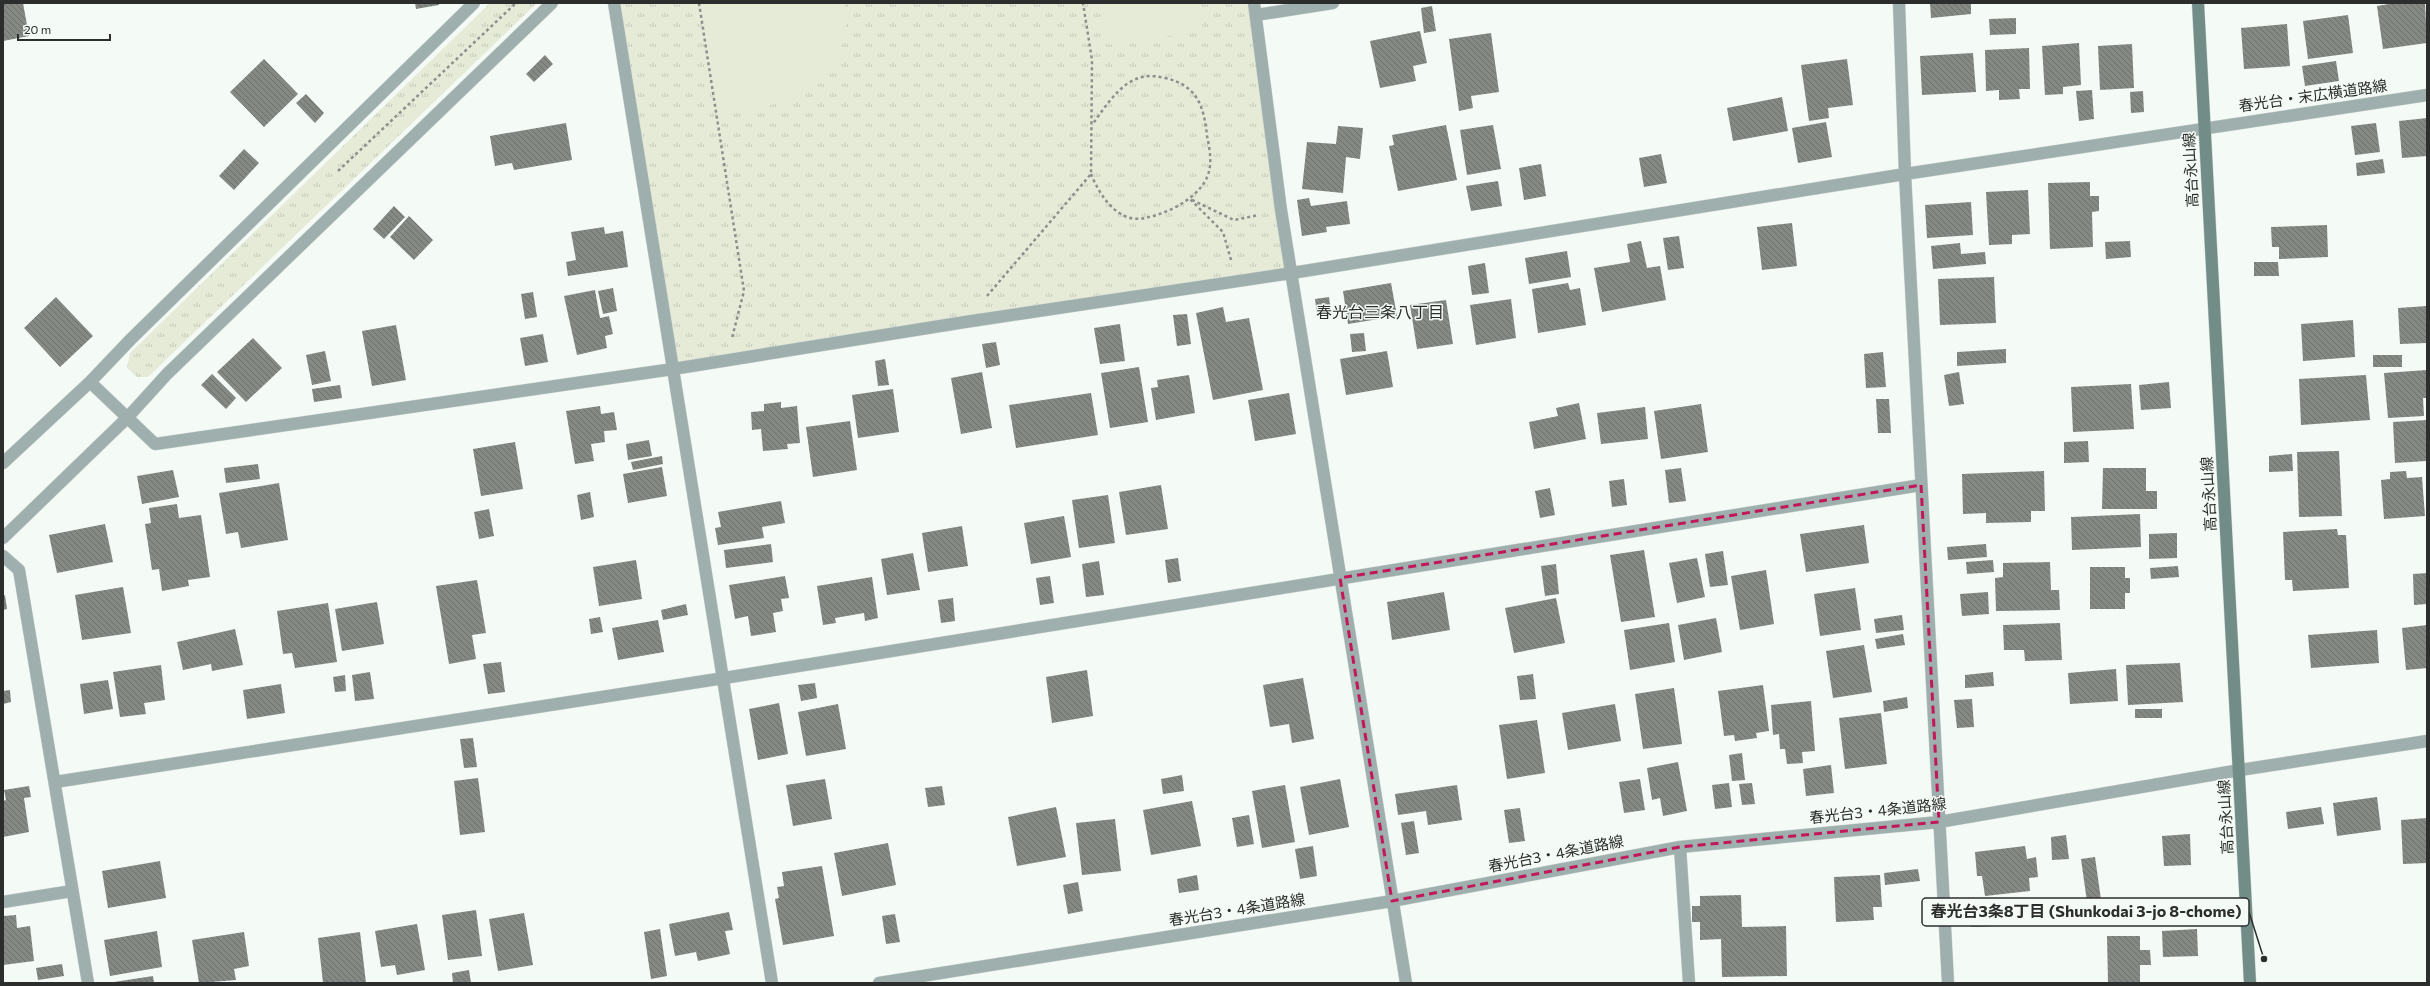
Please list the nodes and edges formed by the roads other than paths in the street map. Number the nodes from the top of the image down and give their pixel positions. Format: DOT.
graph roads {
  1 [pos="474,3"];
  2 [pos="552,3"];
  3 [pos="614,3"];
  4 [pos="1333,3"];
  5 [pos="1899,3"];
  6 [pos="2198,3"];
  7 [pos="1255,9"];
  8 [pos="2427,95"];
  9 [pos="2204,128"];
  10 [pos="1905,174"];
  11 [pos="1292,273"];
  12 [pos="673,369"];
  13 [pos="90,382"];
  14 [pos="127,418"];
  15 [pos="3,463"];
  16 [pos="1921,485"];
  17 [pos="3,538"];
  18 [pos="3,556"];
  19 [pos="1340,578"];
  20 [pos="724,678"];
  21 [pos="2427,741"];
  22 [pos="2240,770"];
  23 [pos="55,782"];
  24 [pos="1939,822"];
  25 [pos="1680,847"];
  26 [pos="72,891"];
  27 [pos="3,902"];
  28 [pos="1392,902"];
  29 [pos="88,983"];
  30 [pos="772,983"];
  31 [pos="879,983"];
  32 [pos="1406,983"];
  33 [pos="1689,983"];
  34 [pos="1948,983"];
  35 [pos="2250,983"];
  1 -- 13 [label="street"];
  2 -- 14 [label="street"];
  3 -- 12 [label="street"];
  4 -- 7 [label="street"];
  5 -- 10 [label="street"];
  6 -- 9 [label="street, 高台永山線"];
  7 -- 11 [label="street"];
  8 -- 9 [label="street, 春光台・末広横道路線"];
  9 -- 10 [label="street, 春光台・末広横道路線"];
  9 -- 22 [label="street, 高台永山線"];
  10 -- 11 [label="street, 春光台・末広横道路線"];
  10 -- 16 [label="street"];
  11 -- 12 [label="street, 春光台・末広横道路線"];
  11 -- 19 [label="street"];
  12 -- 14 [label="street, 春光台・末広横道路線"];
  12 -- 20 [label="street"];
  13 -- 14 [label="street"];
  13 -- 15 [label="street"];
  14 -- 17 [label="street"];
  16 -- 19 [label="street"];
  16 -- 24 [label="street"];
  18 -- 23 [label="street"];
  19 -- 20 [label="street"];
  19 -- 28 [label="street"];
  20 -- 23 [label="street"];
  20 -- 30 [label="street"];
  21 -- 22 [label="street, 春光台3・4条道路線"];
  22 -- 24 [label="street, 春光台3・4条道路線"];
  22 -- 35 [label="street, 高台永山線"];
  23 -- 26 [label="street"];
  24 -- 25 [label="street, 春光台3・4条道路線"];
  24 -- 34 [label="street"];
  25 -- 28 [label="street, 春光台3・4条道路線"];
  25 -- 33 [label="street"];
  26 -- 27 [label="street"];
  26 -- 29 [label="street"];
  28 -- 31 [label="street, 春光台3・4条道路線"];
  28 -- 32 [label="street"];
}
